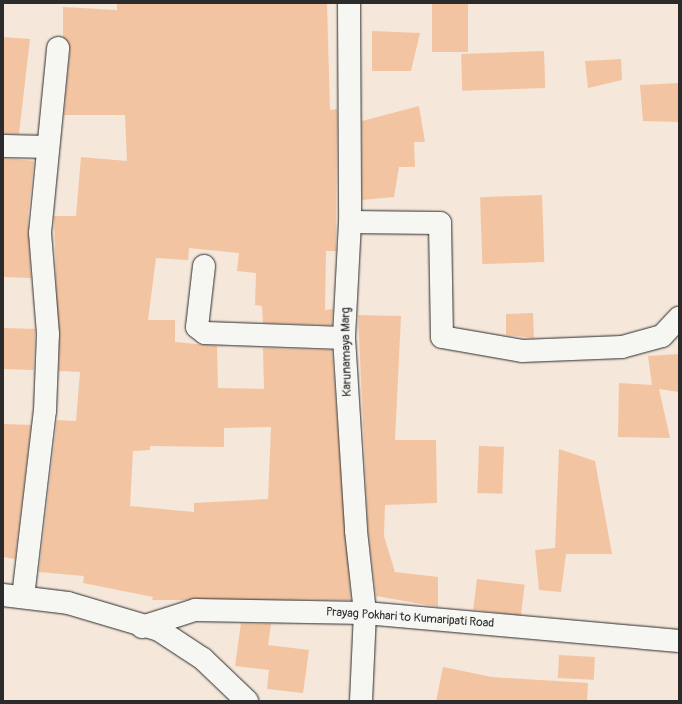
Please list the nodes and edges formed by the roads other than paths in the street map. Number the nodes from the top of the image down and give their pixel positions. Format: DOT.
graph roads {
  1 [pos="349,3"];
  2 [pos="58,48"];
  3 [pos="3,146"];
  4 [pos="48,147"];
  5 [pos="350,222"];
  6 [pos="204,266"];
  7 [pos="679,318"];
  8 [pos="344,338"];
  9 [pos="13,596"];
  10 [pos="365,613"];
  11 [pos="142,626"];
  12 [pos="679,641"];
  13 [pos="247,701"];
  14 [pos="361,701"];
  1 -- 5 [label="street, Karunamaya Marg"];
  2 -- 4 [label="street"];
  3 -- 4 [label="street"];
  4 -- 9 [label="street"];
  5 -- 7 [label="street"];
  5 -- 8 [label="street, Karunamaya Marg"];
  6 -- 8 [label="street"];
  8 -- 10 [label="street, Karunamaya Marg"];
  9 -- 11 [label="street"];
  10 -- 11 [label="street, Prayag Pokhari to Kumaripati Road"];
  10 -- 12 [label="street, Prayag Pokhari to Kumaripati Road"];
  10 -- 14 [label="street, Karunamaya Marg"];
  11 -- 13 [label="street"];
}
